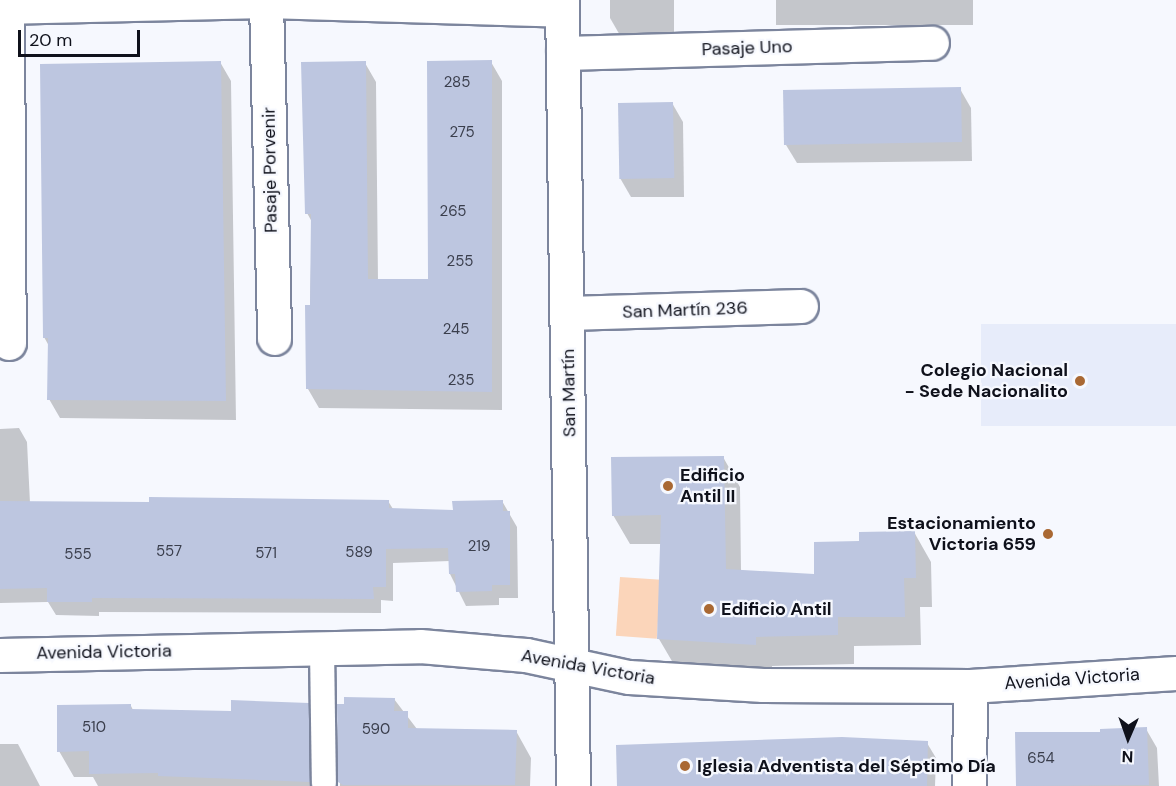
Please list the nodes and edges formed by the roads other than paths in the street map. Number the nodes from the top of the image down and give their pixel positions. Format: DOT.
graph roads {
  1 [pos="266,1"];
  2 [pos="562,5"];
  3 [pos="3,7"];
  4 [pos="932,43"];
  5 [pos="563,53"];
  6 [pos="801,306"];
  7 [pos="568,313"];
  8 [pos="274,338"];
  9 [pos="9,343"];
  10 [pos="322,648"];
  11 [pos="0,655"];
  12 [pos="573,664"];
  13 [pos="1176,673"];
  14 [pos="970,686"];
  15 [pos="324,783"];
  16 [pos="573,786"];
  17 [pos="969,786"];
  1 -- 2 [label="street"];
  1 -- 3 [label="street"];
  1 -- 8 [label="street, Pasaje Porvenir"];
  2 -- 5 [label="street, San Martín"];
  3 -- 9 [label="street"];
  4 -- 5 [label="street, Pasaje Uno"];
  5 -- 7 [label="street, San Martín"];
  6 -- 7 [label="street, San Martín 236"];
  7 -- 12 [label="street, San Martín"];
  10 -- 11 [label="street, Avenida Victoria"];
  10 -- 12 [label="street, Avenida Victoria"];
  10 -- 15 [label="lane"];
  12 -- 14 [label="street, Avenida Victoria"];
  12 -- 16 [label="street, San Martín"];
  13 -- 14 [label="street, Avenida Victoria"];
  14 -- 17 [label="street"];
}
